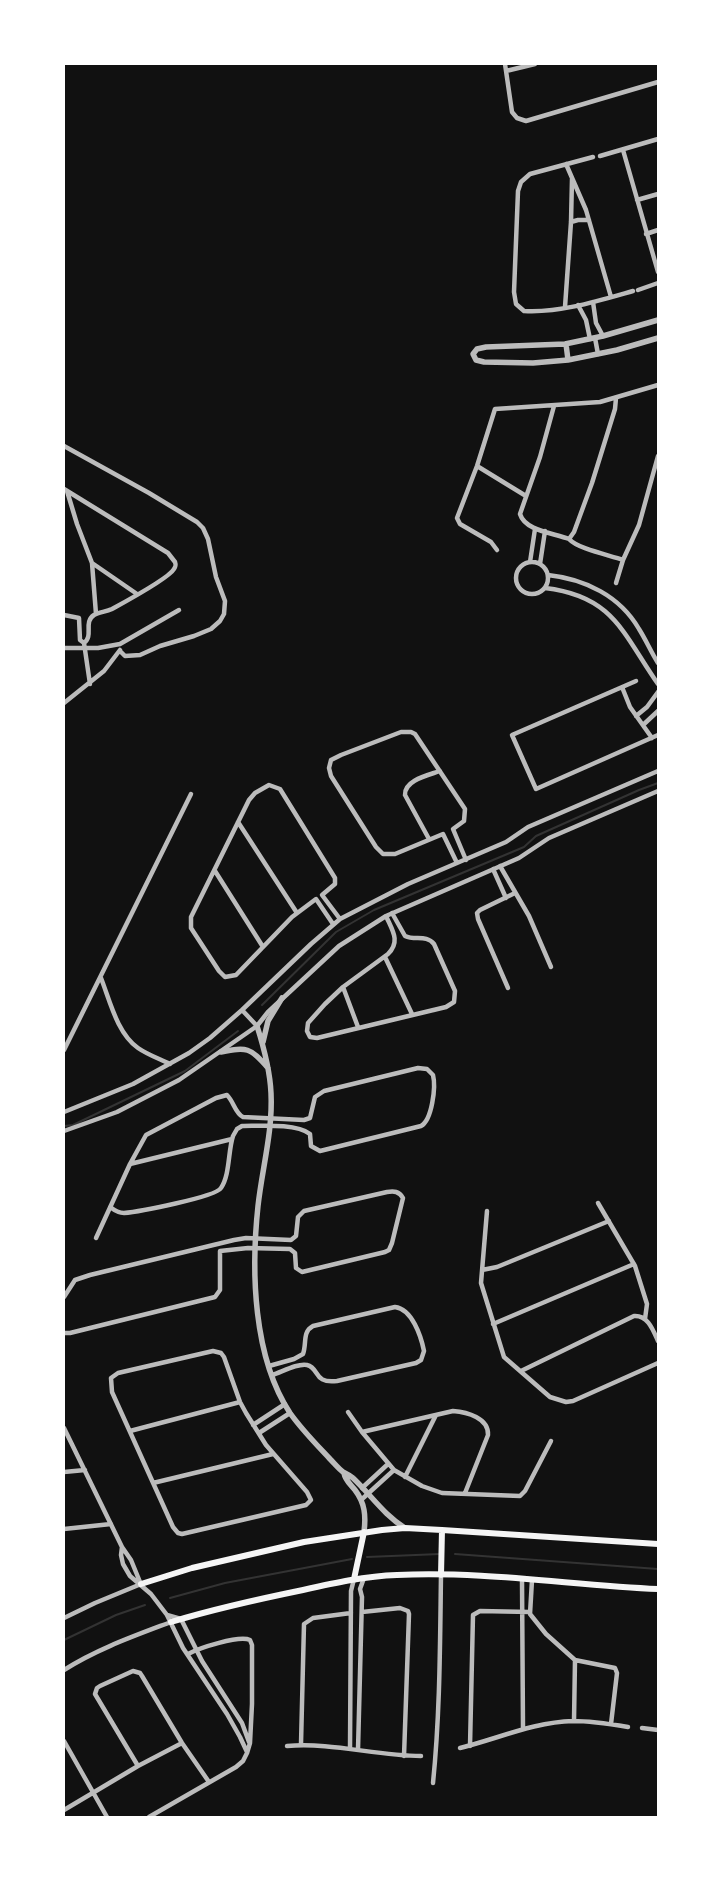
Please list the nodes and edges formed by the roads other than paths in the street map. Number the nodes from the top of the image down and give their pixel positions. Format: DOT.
graph roads {
  1 [pos="505,64"];
  2 [pos="535,64"];
  3 [pos="506,71"];
  4 [pos="658,82"];
  5 [pos="658,139"];
  6 [pos="623,150"];
  7 [pos="600,156"];
  8 [pos="593,157"];
  9 [pos="566,164"];
  10 [pos="572,178"];
  11 [pos="658,194"];
  12 [pos="637,200"];
  13 [pos="589,220"];
  14 [pos="571,222"];
  15 [pos="658,230"];
  16 [pos="646,234"];
  17 [pos="658,272"];
  18 [pos="658,283"];
  19 [pos="611,297"];
  20 [pos="593,302"];
  21 [pos="578,305"];
  22 [pos="565,307"];
  23 [pos="658,320"];
  24 [pos="603,336"];
  25 [pos="658,338"];
  26 [pos="592,339"];
  27 [pos="566,344"];
  28 [pos="598,354"];
  29 [pos="568,360"];
  30 [pos="658,385"];
  31 [pos="616,398"];
  32 [pos="554,406"];
  33 [pos="64,446"];
  34 [pos="658,456"];
  35 [pos="477,466"];
  36 [pos="66,490"];
  37 [pos="526,496"];
  38 [pos="535,529"];
  39 [pos="545,531"];
  40 [pos="569,539"];
  41 [pos="497,550"];
  42 [pos="623,560"];
  43 [pos="530,562"];
  44 [pos="92,563"];
  45 [pos="540,564"];
  46 [pos="548,575"];
  47 [pos="616,583"];
  48 [pos="545,588"];
  49 [pos="138,594"];
  50 [pos="179,610"];
  51 [pos="96,614"];
  52 [pos="64,615"];
  53 [pos="120,644"];
  54 [pos="85,645"];
  55 [pos="64,648"];
  56 [pos="120,651"];
  57 [pos="658,663"];
  58 [pos="636,680"];
  59 [pos="90,684"];
  60 [pos="658,686"];
  61 [pos="622,687"];
  62 [pos="658,692"];
  63 [pos="64,703"];
  64 [pos="658,711"];
  65 [pos="636,716"];
  66 [pos="642,725"];
  67 [pos="658,735"];
  68 [pos="652,738"];
  69 [pos="440,771"];
  70 [pos="658,771"];
  71 [pos="658,790"];
  72 [pos="191,794"];
  73 [pos="238,822"];
  74 [pos="453,829"];
  75 [pos="443,834"];
  76 [pos="428,839"];
  77 [pos="466,860"];
  78 [pos="458,863"];
  79 [pos="500,866"];
  80 [pos="493,869"];
  81 [pos="215,871"];
  82 [pos="515,894"];
  83 [pos="322,895"];
  84 [pos="506,898"];
  85 [pos="316,899"];
  86 [pos="297,913"];
  87 [pos="392,913"];
  88 [pos="386,916"];
  89 [pos="340,919"];
  90 [pos="333,924"];
  91 [pos="263,947"];
  92 [pos="384,957"];
  93 [pos="551,967"];
  94 [pos="101,978"];
  95 [pos="343,987"];
  96 [pos="508,988"];
  97 [pos="282,998"];
  98 [pos="242,1010"];
  99 [pos="412,1014"];
  100 [pos="257,1026"];
  101 [pos="358,1027"];
  102 [pos="263,1044"];
  103 [pos="64,1050"];
  104 [pos="220,1052"];
  105 [pos="170,1064"];
  106 [pos="268,1068"];
  107 [pos="64,1112"];
  108 [pos="270,1119"];
  109 [pos="270,1127"];
  110 [pos="64,1131"];
  111 [pos="232,1139"];
  112 [pos="130,1164"];
  113 [pos="598,1203"];
  114 [pos="110,1207"];
  115 [pos="487,1211"];
  116 [pos="609,1221"];
  117 [pos="96,1238"];
  118 [pos="256,1239"];
  119 [pos="216,1244"];
  120 [pos="256,1248"];
  121 [pos="220,1252"];
  122 [pos="634,1264"];
  123 [pos="482,1270"];
  124 [pos="64,1297"];
  125 [pos="645,1318"];
  126 [pos="493,1324"];
  127 [pos="64,1333"];
  128 [pos="658,1340"];
  129 [pos="658,1363"];
  130 [pos="269,1366"];
  131 [pos="521,1371"];
  132 [pos="272,1375"];
  133 [pos="240,1402"];
  134 [pos="285,1404"];
  135 [pos="348,1412"];
  136 [pos="290,1413"];
  137 [pos="436,1415"];
  138 [pos="253,1425"];
  139 [pos="64,1428"];
  140 [pos="130,1431"];
  141 [pos="362,1432"];
  142 [pos="258,1433"];
  143 [pos="551,1441"];
  144 [pos="273,1454"];
  145 [pos="388,1464"];
  146 [pos="85,1470"];
  147 [pos="394,1470"];
  148 [pos="64,1472"];
  149 [pos="405,1477"];
  150 [pos="153,1483"];
  151 [pos="360,1490"];
  152 [pos="465,1493"];
  153 [pos="367,1494"];
  154 [pos="361,1500"];
  155 [pos="110,1524"];
  156 [pos="405,1528"];
  157 [pos="64,1529"];
  158 [pos="442,1530"];
  159 [pos="364,1532"];
  160 [pos="658,1544"];
  161 [pos="122,1547"];
  162 [pos="441,1575"];
  163 [pos="364,1578"];
  164 [pos="354,1579"];
  165 [pos="522,1579"];
  166 [pos="532,1580"];
  167 [pos="343,1582"];
  168 [pos="141,1584"];
  169 [pos="658,1589"];
  170 [pos="351,1590"];
  171 [pos="362,1612"];
  172 [pos="522,1612"];
  173 [pos="530,1612"];
  174 [pos="351,1613"];
  175 [pos="167,1615"];
  176 [pos="64,1618"];
  177 [pos="180,1619"];
  178 [pos="170,1622"];
  179 [pos="196,1650"];
  180 [pos="188,1654"];
  181 [pos="574,1660"];
  182 [pos="64,1670"];
  183 [pos="350,1680"];
  184 [pos="360,1680"];
  185 [pos="218,1685"];
  186 [pos="211,1688"];
  187 [pos="574,1721"];
  188 [pos="611,1724"];
  189 [pos="628,1726"];
  190 [pos="642,1728"];
  191 [pos="523,1729"];
  192 [pos="658,1730"];
  193 [pos="64,1742"];
  194 [pos="182,1743"];
  195 [pos="250,1743"];
  196 [pos="301,1744"];
  197 [pos="287,1746"];
  198 [pos="470,1746"];
  199 [pos="460,1748"];
  200 [pos="350,1749"];
  201 [pos="358,1750"];
  202 [pos="247,1753"];
  203 [pos="404,1756"];
  204 [pos="422,1756"];
  205 [pos="138,1766"];
  206 [pos="209,1782"];
  207 [pos="433,1783"];
  208 [pos="92,1793"];
  209 [pos="64,1810"];
  210 [pos="106,1817"];
  211 [pos="149,1817"];
  1 -- 3 [label="street"];
  2 -- 3 [label="street"];
  3 -- 4 [label="street"];
  5 -- 6 [label="street"];
  6 -- 7 [label="street"];
  6 -- 12 [label="street"];
  8 -- 9 [label="street"];
  9 -- 10 [label="street"];
  9 -- 22 [label="street"];
  10 -- 13 [label="street"];
  10 -- 14 [label="street"];
  11 -- 12 [label="street"];
  12 -- 16 [label="street"];
  13 -- 14 [label="street"];
  13 -- 19 [label="street"];
  14 -- 22 [label="street"];
  15 -- 16 [label="street"];
  16 -- 17 [label="street"];
  18 -- 19 [label="street"];
  19 -- 20 [label="street"];
  20 -- 21 [label="street"];
  20 -- 24 [label="street"];
  21 -- 22 [label="street"];
  21 -- 26 [label="street"];
  23 -- 24 [label="street"];
  24 -- 26 [label="street"];
  25 -- 28 [label="street"];
  26 -- 27 [label="street"];
  26 -- 28 [label="street"];
  27 -- 29 [label="street"];
  27 -- 29 [label="street"];
  28 -- 29 [label="street"];
  30 -- 31 [label="street"];
  31 -- 32 [label="street"];
  31 -- 40 [label="street"];
  32 -- 35 [label="street"];
  32 -- 37 [label="street"];
  33 -- 56 [label="street"];
  34 -- 42 [label="street"];
  35 -- 37 [label="street"];
  35 -- 41 [label="street"];
  36 -- 44 [label="street"];
  36 -- 49 [label="street"];
  37 -- 38 [label="street"];
  38 -- 39 [label="street"];
  38 -- 43 [label="street"];
  39 -- 40 [label="street"];
  39 -- 45 [label="street"];
  40 -- 42 [label="street"];
  42 -- 47 [label="street"];
  43 -- 45 [label="street"];
  43 -- 48 [label="street"];
  44 -- 49 [label="street"];
  44 -- 51 [label="street"];
  45 -- 46 [label="street"];
  46 -- 48 [label="street"];
  46 -- 57 [label="street"];
  48 -- 60 [label="street"];
  49 -- 51 [label="street"];
  50 -- 53 [label="street"];
  51 -- 54 [label="street"];
  52 -- 54 [label="street"];
  53 -- 54 [label="street"];
  53 -- 56 [label="street"];
  54 -- 55 [label="street"];
  54 -- 59 [label="street"];
  56 -- 59 [label="street"];
  58 -- 61 [label="street"];
  59 -- 63 [label="street"];
  61 -- 65 [label="street"];
  61 -- 68 [label="street"];
  62 -- 65 [label="street"];
  64 -- 66 [label="street"];
  65 -- 66 [label="street"];
  66 -- 68 [label="street"];
  67 -- 68 [label="street"];
  69 -- 74 [label="street"];
  69 -- 76 [label="street"];
  69 -- 76 [label="street"];
  70 -- 77 [label="street"];
  71 -- 79 [label="street"];
  72 -- 94 [label="street"];
  73 -- 81 [label="street"];
  73 -- 83 [label="street"];
  73 -- 86 [label="street"];
  74 -- 75 [label="street"];
  74 -- 77 [label="street"];
  75 -- 76 [label="street"];
  75 -- 78 [label="street"];
  77 -- 78 [label="street"];
  78 -- 89 [label="street"];
  79 -- 80 [label="street"];
  79 -- 82 [label="street"];
  80 -- 84 [label="street"];
  80 -- 87 [label="street"];
  81 -- 91 [label="street"];
  81 -- 91 [label="street"];
  82 -- 84 [label="street"];
  82 -- 93 [label="street"];
  83 -- 85 [label="street"];
  83 -- 89 [label="street"];
  84 -- 96 [label="street"];
  85 -- 86 [label="street"];
  85 -- 90 [label="street"];
  86 -- 91 [label="street"];
  87 -- 88 [label="street"];
  87 -- 99 [label="street"];
  88 -- 92 [label="street"];
  88 -- 97 [label="street"];
  89 -- 90 [label="street"];
  90 -- 98 [label="street"];
  92 -- 95 [label="street"];
  92 -- 99 [label="street"];
  94 -- 103 [label="street"];
  94 -- 105 [label="street"];
  95 -- 101 [label="street"];
  95 -- 101 [label="street"];
  97 -- 100 [label="street"];
  97 -- 102 [label="street"];
  98 -- 100 [label="street"];
  98 -- 105 [label="street"];
  99 -- 101 [label="street"];
  100 -- 102 [label="street"];
  100 -- 104 [label="street"];
  102 -- 106 [label="street"];
  104 -- 106 [label="street"];
  104 -- 110 [label="street"];
  105 -- 107 [label="street"];
  106 -- 108 [label="street"];
  108 -- 109 [label="street"];
  108 -- 109 [label="street"];
  108 -- 112 [label="street"];
  109 -- 111 [label="street"];
  109 -- 118 [label="street"];
  111 -- 112 [label="street"];
  111 -- 114 [label="street"];
  112 -- 114 [label="street"];
  113 -- 116 [label="street"];
  114 -- 117 [label="street"];
  115 -- 123 [label="street"];
  116 -- 122 [label="street"];
  116 -- 123 [label="street"];
  118 -- 119 [label="street"];
  118 -- 120 [label="street"];
  118 -- 120 [label="street"];
  119 -- 121 [label="street"];
  119 -- 124 [label="street"];
  120 -- 121 [label="street"];
  120 -- 130 [label="street"];
  121 -- 127 [label="street"];
  122 -- 125 [label="street"];
  122 -- 126 [label="street"];
  123 -- 126 [label="street"];
  125 -- 128 [label="street"];
  125 -- 131 [label="street"];
  126 -- 131 [label="street"];
  129 -- 131 [label="street"];
  130 -- 132 [label="street"];
  130 -- 132 [label="street"];
  132 -- 134 [label="street"];
  133 -- 138 [label="street"];
  133 -- 140 [label="street"];
  133 -- 140 [label="street"];
  134 -- 136 [label="street"];
  134 -- 138 [label="street"];
  135 -- 141 [label="street"];
  136 -- 142 [label="street"];
  136 -- 151 [label="street"];
  137 -- 141 [label="street"];
  137 -- 149 [label="street"];
  137 -- 152 [label="street"];
  138 -- 142 [label="street"];
  139 -- 146 [label="street"];
  140 -- 150 [label="street"];
  141 -- 145 [label="street"];
  142 -- 144 [label="street"];
  143 -- 152 [label="street"];
  144 -- 150 [label="street"];
  144 -- 150 [label="street"];
  145 -- 147 [label="street"];
  145 -- 151 [label="street"];
  146 -- 148 [label="street"];
  146 -- 155 [label="street"];
  147 -- 149 [label="street"];
  147 -- 153 [label="street"];
  149 -- 152 [label="street"];
  151 -- 153 [label="street"];
  151 -- 154 [label="street"];
  153 -- 154 [label="street"];
  153 -- 156 [label="street"];
  154 -- 159 [label="street"];
  155 -- 157 [label="street"];
  155 -- 161 [label="street"];
  156 -- 158 [label="main road"];
  156 -- 159 [label="main road"];
  158 -- 160 [label="main road"];
  158 -- 162 [label="main road"];
  159 -- 164 [label="main road"];
  159 -- 168 [label="main road"];
  161 -- 168 [label="street"];
  161 -- 168 [label="street"];
  162 -- 163 [label="main road"];
  162 -- 165 [label="main road"];
  162 -- 207 [label="street"];
  163 -- 164 [label="main road"];
  163 -- 171 [label="street"];
  164 -- 167 [label="main road"];
  164 -- 170 [label="street"];
  165 -- 166 [label="main road"];
  165 -- 172 [label="street"];
  166 -- 169 [label="main road"];
  166 -- 173 [label="street"];
  167 -- 170 [label="street"];
  167 -- 177 [label="main road"];
  168 -- 175 [label="street"];
  168 -- 176 [label="street"];
  170 -- 174 [label="street"];
  171 -- 184 [label="street"];
  171 -- 203 [label="street"];
  172 -- 173 [label="street"];
  172 -- 191 [label="street"];
  172 -- 198 [label="street"];
  173 -- 181 [label="street"];
  174 -- 183 [label="street"];
  174 -- 196 [label="street"];
  175 -- 177 [label="street"];
  175 -- 178 [label="street"];
  177 -- 178 [label="main road"];
  177 -- 179 [label="street"];
  178 -- 180 [label="street"];
  178 -- 182 [label="street"];
  179 -- 180 [label="street"];
  179 -- 185 [label="street"];
  179 -- 195 [label="street"];
  180 -- 186 [label="street"];
  181 -- 187 [label="street"];
  181 -- 188 [label="street"];
  183 -- 184 [label="street"];
  183 -- 200 [label="street"];
  184 -- 201 [label="street"];
  185 -- 186 [label="street"];
  185 -- 195 [label="street"];
  186 -- 202 [label="street"];
  187 -- 188 [label="street"];
  187 -- 191 [label="street"];
  188 -- 189 [label="street"];
  190 -- 192 [label="street"];
  191 -- 198 [label="street"];
  193 -- 208 [label="street"];
  194 -- 205 [label="street"];
  194 -- 205 [label="street"];
  194 -- 206 [label="street"];
  195 -- 202 [label="street"];
  196 -- 197 [label="street"];
  196 -- 200 [label="street"];
  198 -- 199 [label="street"];
  200 -- 201 [label="street"];
  201 -- 203 [label="street"];
  202 -- 206 [label="street"];
  203 -- 204 [label="street"];
  205 -- 208 [label="street"];
  206 -- 211 [label="street"];
  208 -- 209 [label="street"];
  208 -- 210 [label="street"];
}
